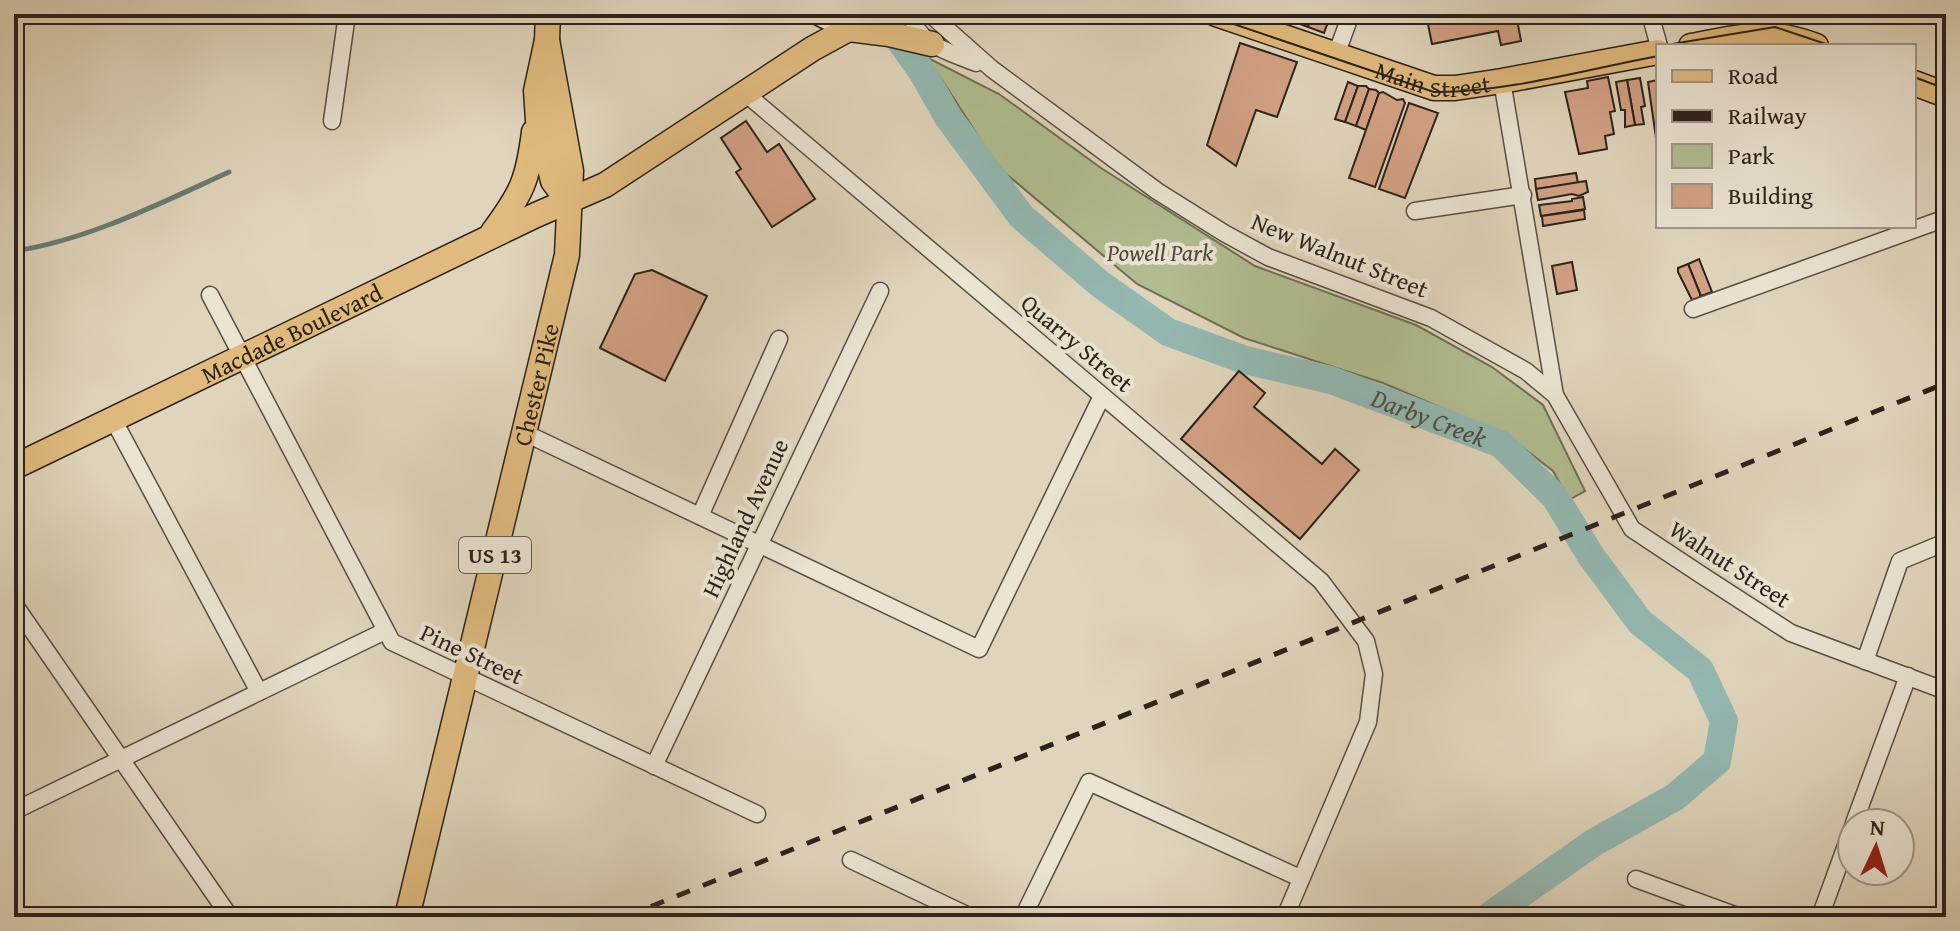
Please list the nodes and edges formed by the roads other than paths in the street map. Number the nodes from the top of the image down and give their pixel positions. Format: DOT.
graph roads {
  1 [pos="25,14"];
  2 [pos="347,14"];
  3 [pos="548,14"];
  4 [pos="819,14"];
  5 [pos="876,14"];
  6 [pos="911,14"];
  7 [pos="930,14"];
  8 [pos="1216,14"];
  9 [pos="1351,14"];
  10 [pos="1650,14"];
  11 [pos="14,22"];
  12 [pos="849,29"];
  13 [pos="547,40"];
  14 [pos="921,42"];
  15 [pos="1658,44"];
  16 [pos="1702,44"];
  17 [pos="1809,44"];
  18 [pos="1656,52"];
  19 [pos="1336,55"];
  20 [pos="992,69"];
  21 [pos="1502,81"];
  22 [pos="1916,84"];
  23 [pos="745,93"];
  24 [pos="1946,95"];
  25 [pos="537,106"];
  26 [pos="332,121"];
  27 [pos="1523,195"];
  28 [pos="568,201"];
  29 [pos="1415,211"];
  30 [pos="1946,218"];
  31 [pos="1888,228"];
  32 [pos="1904,235"];
  33 [pos="490,237"];
  34 [pos="880,291"];
  35 [pos="210,295"];
  36 [pos="1693,309"];
  37 [pos="779,339"];
  38 [pos="244,356"];
  39 [pos="1555,395"];
  40 [pos="1102,396"];
  41 [pos="113,419"];
  42 [pos="525,433"];
  43 [pos="14,467"];
  44 [pos="700,516"];
  45 [pos="1946,542"];
  46 [pos="759,544"];
  47 [pos="14,604"];
  48 [pos="385,631"];
  49 [pos="1865,661"];
  50 [pos="1908,676"];
  51 [pos="466,677"];
  52 [pos="1946,691"];
  53 [pos="259,692"];
  54 [pos="121,759"];
  55 [pos="654,766"];
  56 [pos="1860,807"];
  57 [pos="14,811"];
  58 [pos="757,814"];
  59 [pos="851,860"];
  60 [pos="1836,873"];
  61 [pos="1300,878"];
  62 [pos="1636,879"];
  63 [pos="230,917"];
  64 [pos="407,917"];
  65 [pos="971,917"];
  66 [pos="1023,917"];
  67 [pos="1285,917"];
  68 [pos="1740,917"];
  69 [pos="1820,917"];
  1 -- 11 [label="street"];
  2 -- 26 [label="street"];
  3 -- 13 [label="main road, US 13"];
  4 -- 12 [label="street"];
  5 -- 12 [label="main road"];
  6 -- 14 [label="street"];
  7 -- 20 [label="street, New Walnut Street"];
  8 -- 19 [label="main road, Main Street"];
  9 -- 19 [label="street"];
  10 -- 15 [label="street"];
  12 -- 14 [label="main road"];
  12 -- 23 [label="main road"];
  13 -- 25 [label="main road, US 13"];
  13 -- 28 [label="main road, US 13"];
  14 -- 20 [label="street, New Walnut Street"];
  16 -- 17 [label="main road"];
  18 -- 21 [label="main road, Main Street"];
  19 -- 21 [label="main road, Main Street"];
  20 -- 39 [label="street, New Walnut Street"];
  21 -- 27 [label="street"];
  22 -- 24 [label="main road"];
  23 -- 28 [label="main road"];
  23 -- 40 [label="street, Quarry Street"];
  25 -- 28 [label="main road, US 13"];
  25 -- 33 [label="main road"];
  27 -- 29 [label="street"];
  27 -- 39 [label="street"];
  28 -- 33 [label="main road, Macdade Boulevard"];
  28 -- 42 [label="main road, Chester Pike / US 13"];
  30 -- 32 [label="street"];
  31 -- 32 [label="street"];
  32 -- 36 [label="street"];
  33 -- 38 [label="main road, Macdade Boulevard"];
  34 -- 46 [label="street, Highland Avenue"];
  35 -- 38 [label="street, Pine Street"];
  37 -- 44 [label="street"];
  38 -- 41 [label="main road, Macdade Boulevard"];
  38 -- 48 [label="street, Pine Street"];
  39 -- 49 [label="street, Walnut Street"];
  40 -- 46 [label="street"];
  40 -- 61 [label="street, Quarry Street"];
  41 -- 43 [label="main road, Macdade Boulevard"];
  41 -- 53 [label="street"];
  42 -- 44 [label="street"];
  42 -- 51 [label="main road, Chester Pike / US 13"];
  44 -- 46 [label="street"];
  45 -- 49 [label="street"];
  46 -- 55 [label="street, Highland Avenue"];
  47 -- 54 [label="street"];
  48 -- 51 [label="street, Pine Street"];
  48 -- 53 [label="street"];
  49 -- 50 [label="street, Walnut Street"];
  50 -- 52 [label="street, Walnut Street"];
  50 -- 56 [label="street"];
  51 -- 55 [label="street, Pine Street"];
  51 -- 64 [label="main road, Chester Pike / US 13"];
  53 -- 54 [label="street"];
  54 -- 57 [label="street"];
  54 -- 63 [label="street"];
  55 -- 58 [label="street, Pine Street"];
  59 -- 65 [label="street"];
  60 -- 69 [label="street"];
  61 -- 66 [label="street"];
  61 -- 67 [label="street"];
  62 -- 68 [label="street"];
}
